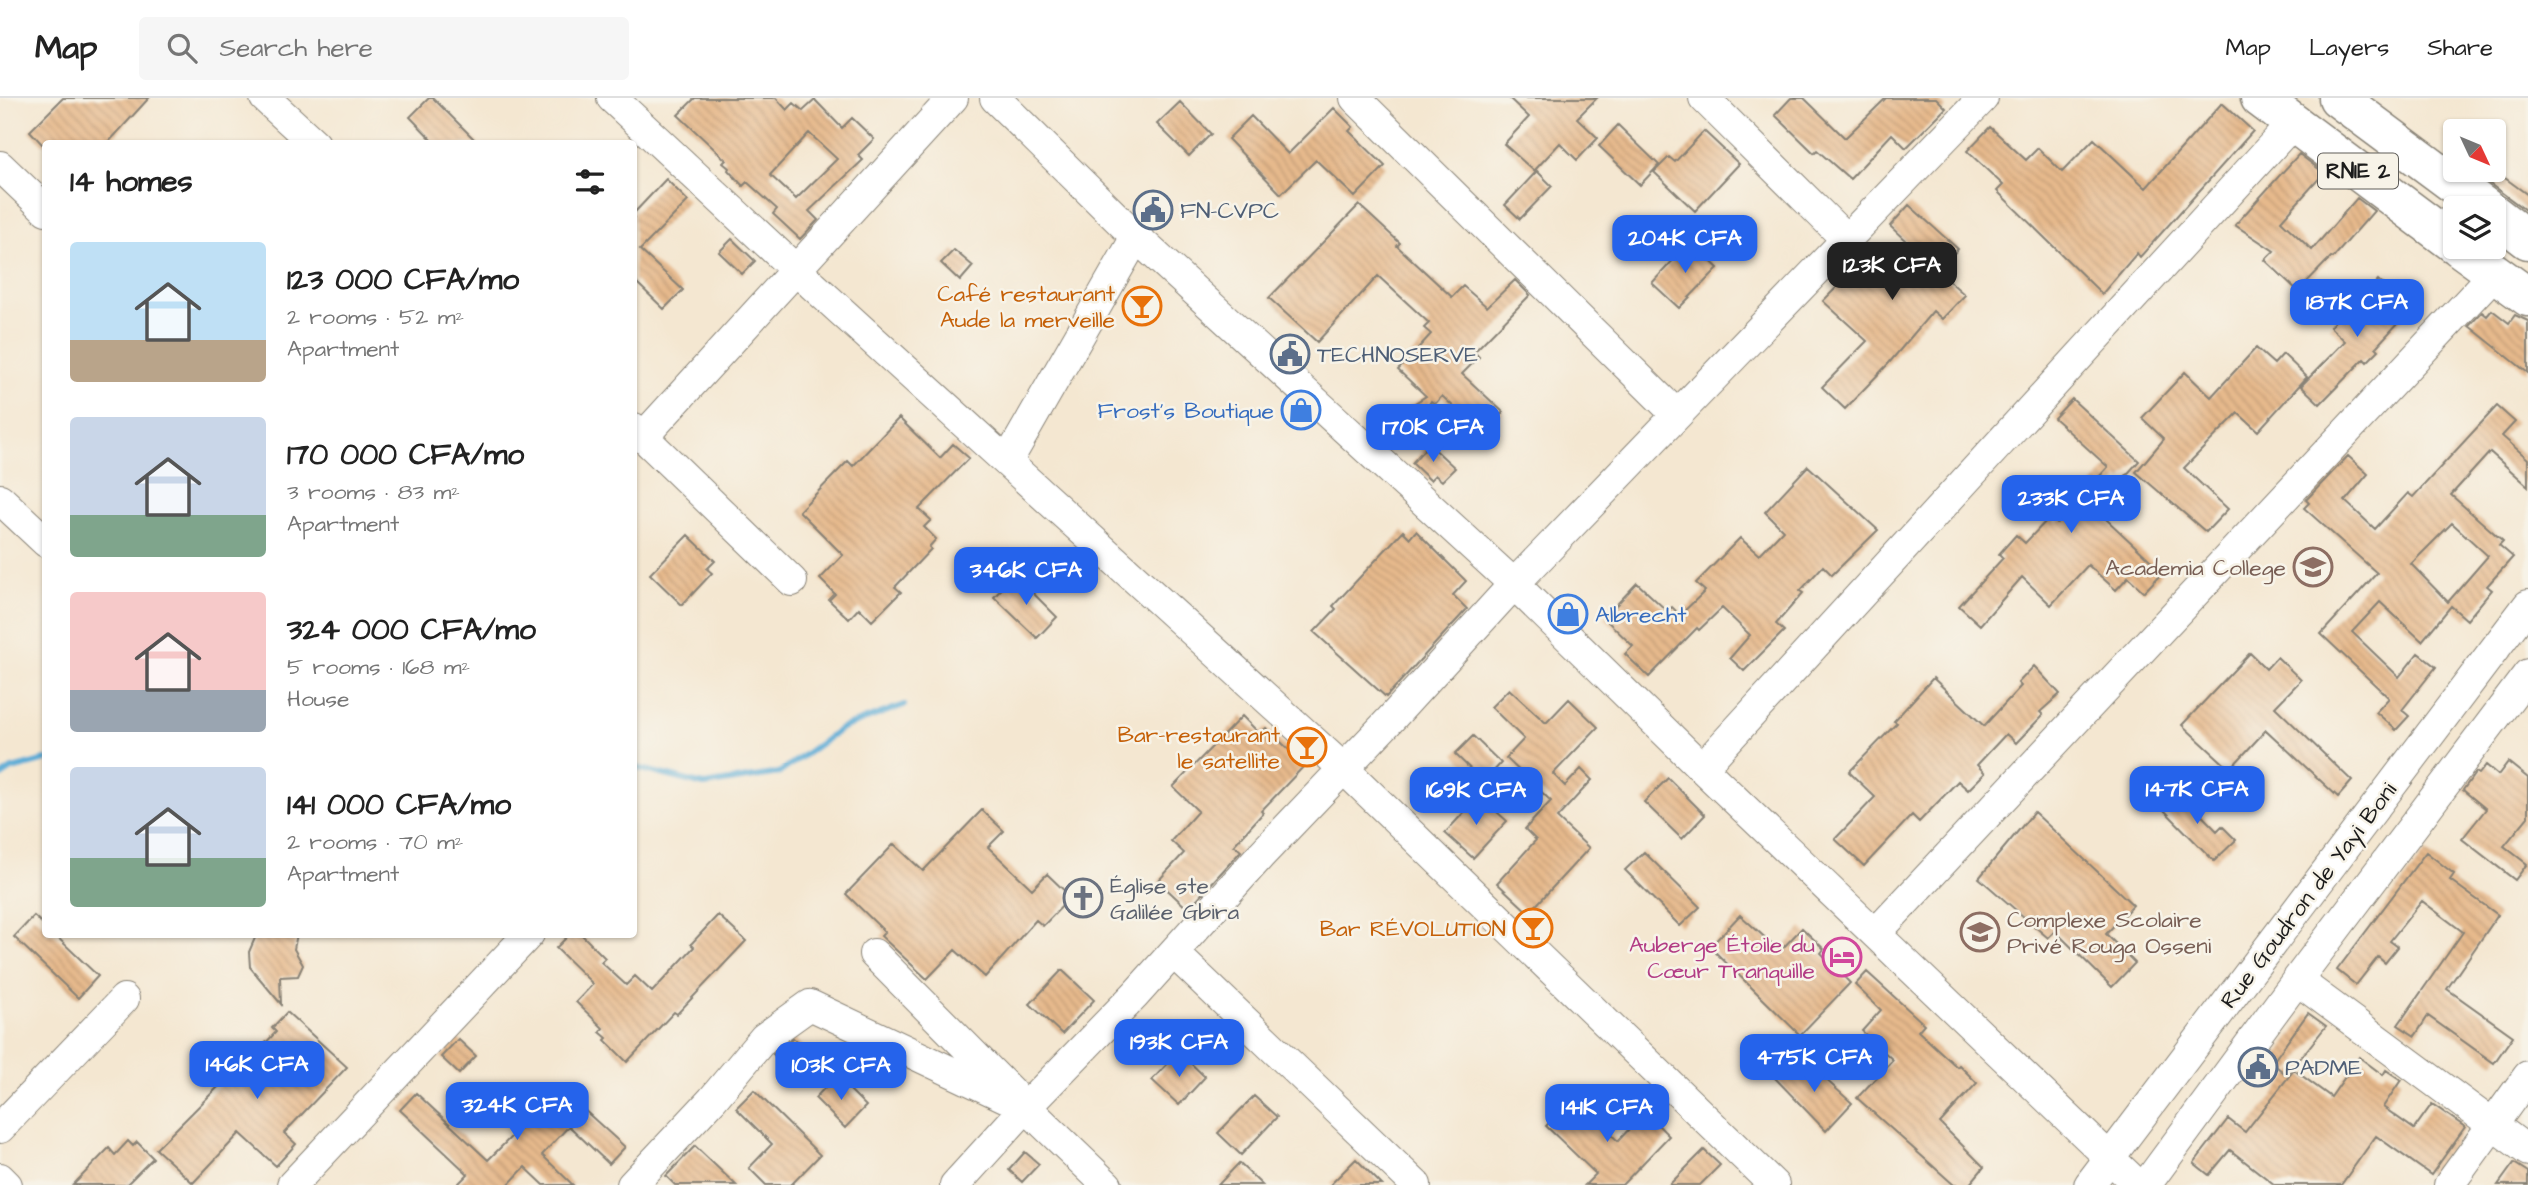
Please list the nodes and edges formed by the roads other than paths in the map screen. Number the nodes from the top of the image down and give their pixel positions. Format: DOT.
graph roads {
  1 [pos="265,98"];
  2 [pos="612,98"];
  3 [pos="953,98"];
  4 [pos="995,98"];
  5 [pos="1355,98"];
  6 [pos="1704,98"];
  7 [pos="1983,98"];
  8 [pos="2260,98"];
  9 [pos="2338,98"];
  10 [pos="2293,123"];
  11 [pos="311,140"];
  12 [pos="0,166"];
  13 [pos="2470,196"];
  14 [pos="42,205"];
  15 [pos="2506,223"];
  16 [pos="2443,235"];
  17 [pos="1136,237"];
  18 [pos="1846,240"];
  19 [pos="2528,240"];
  20 [pos="2476,259"];
  21 [pos="796,270"];
  22 [pos="2495,273"];
  23 [pos="2528,297"];
  24 [pos="1676,414"];
  25 [pos="638,433"];
  26 [pos="1007,462"];
  27 [pos="0,499"];
  28 [pos="42,538"];
  29 [pos="792,581"];
  30 [pos="1514,584"];
  31 [pos="2528,605"];
  32 [pos="2528,674"];
  33 [pos="1702,768"];
  34 [pos="1344,769"];
  35 [pos="1876,933"];
  36 [pos="525,938"];
  37 [pos="1174,953"];
  38 [pos="874,954"];
  39 [pos="2297,980"];
  40 [pos="124,999"];
  41 [pos="2528,1076"];
  42 [pos="1026,1107"];
  43 [pos="2493,1126"];
  44 [pos="0,1128"];
  45 [pos="2528,1152"];
  46 [pos="2109,1158"];
  47 [pos="0,1178"];
  48 [pos="7,1185"];
  49 [pos="292,1185"];
  50 [pos="632,1185"];
  51 [pos="956,1185"];
  52 [pos="1107,1185"];
  53 [pos="1416,1185"];
  54 [pos="1774,1185"];
  55 [pos="2089,1185"];
  56 [pos="2138,1185"];
  57 [pos="2147,1185"];
  58 [pos="2449,1185"];
  1 -- 11 [label="street"];
  2 -- 21 [label="street"];
  3 -- 21 [label="street"];
  4 -- 17 [label="street"];
  5 -- 24 [label="street"];
  6 -- 18 [label="street"];
  7 -- 18 [label="street"];
  8 -- 10 [label="main road, RNIE 2"];
  9 -- 13 [label="main road, RNIE 2"];
  10 -- 16 [label="main road, RNIE 2"];
  10 -- 33 [label="street"];
  12 -- 14 [label="street"];
  15 -- 19 [label="main road"];
  17 -- 26 [label="street"];
  17 -- 30 [label="street"];
  18 -- 24 [label="street"];
  20 -- 22 [label="main road, RNIE 2"];
  21 -- 25 [label="street"];
  21 -- 26 [label="street"];
  22 -- 23 [label="main road, RNIE 2"];
  22 -- 35 [label="street"];
  24 -- 30 [label="street"];
  25 -- 29 [label="street"];
  26 -- 34 [label="street"];
  27 -- 28 [label="street"];
  30 -- 33 [label="street"];
  30 -- 34 [label="street"];
  31 -- 46 [label="street, Rue Goudron de Yayi Boni"];
  32 -- 39 [label="street, Rue Goudron de Yayi Boni"];
  33 -- 35 [label="street"];
  34 -- 37 [label="street"];
  34 -- 54 [label="street"];
  35 -- 46 [label="street"];
  36 -- 49 [label="street"];
  37 -- 42 [label="street"];
  37 -- 53 [label="street"];
  38 -- 42 [label="street"];
  39 -- 43 [label="street"];
  39 -- 57 [label="street, Rue Goudron de Yayi Boni"];
  40 -- 44 [label="street"];
  41 -- 43 [label="street"];
  42 -- 50 [label="street"];
  42 -- 51 [label="street"];
  42 -- 52 [label="street"];
  43 -- 45 [label="street"];
  43 -- 58 [label="street"];
  46 -- 55 [label="street, Rue Goudron de Yayi Boni"];
  46 -- 56 [label="street"];
  47 -- 48 [label="street"];
}
